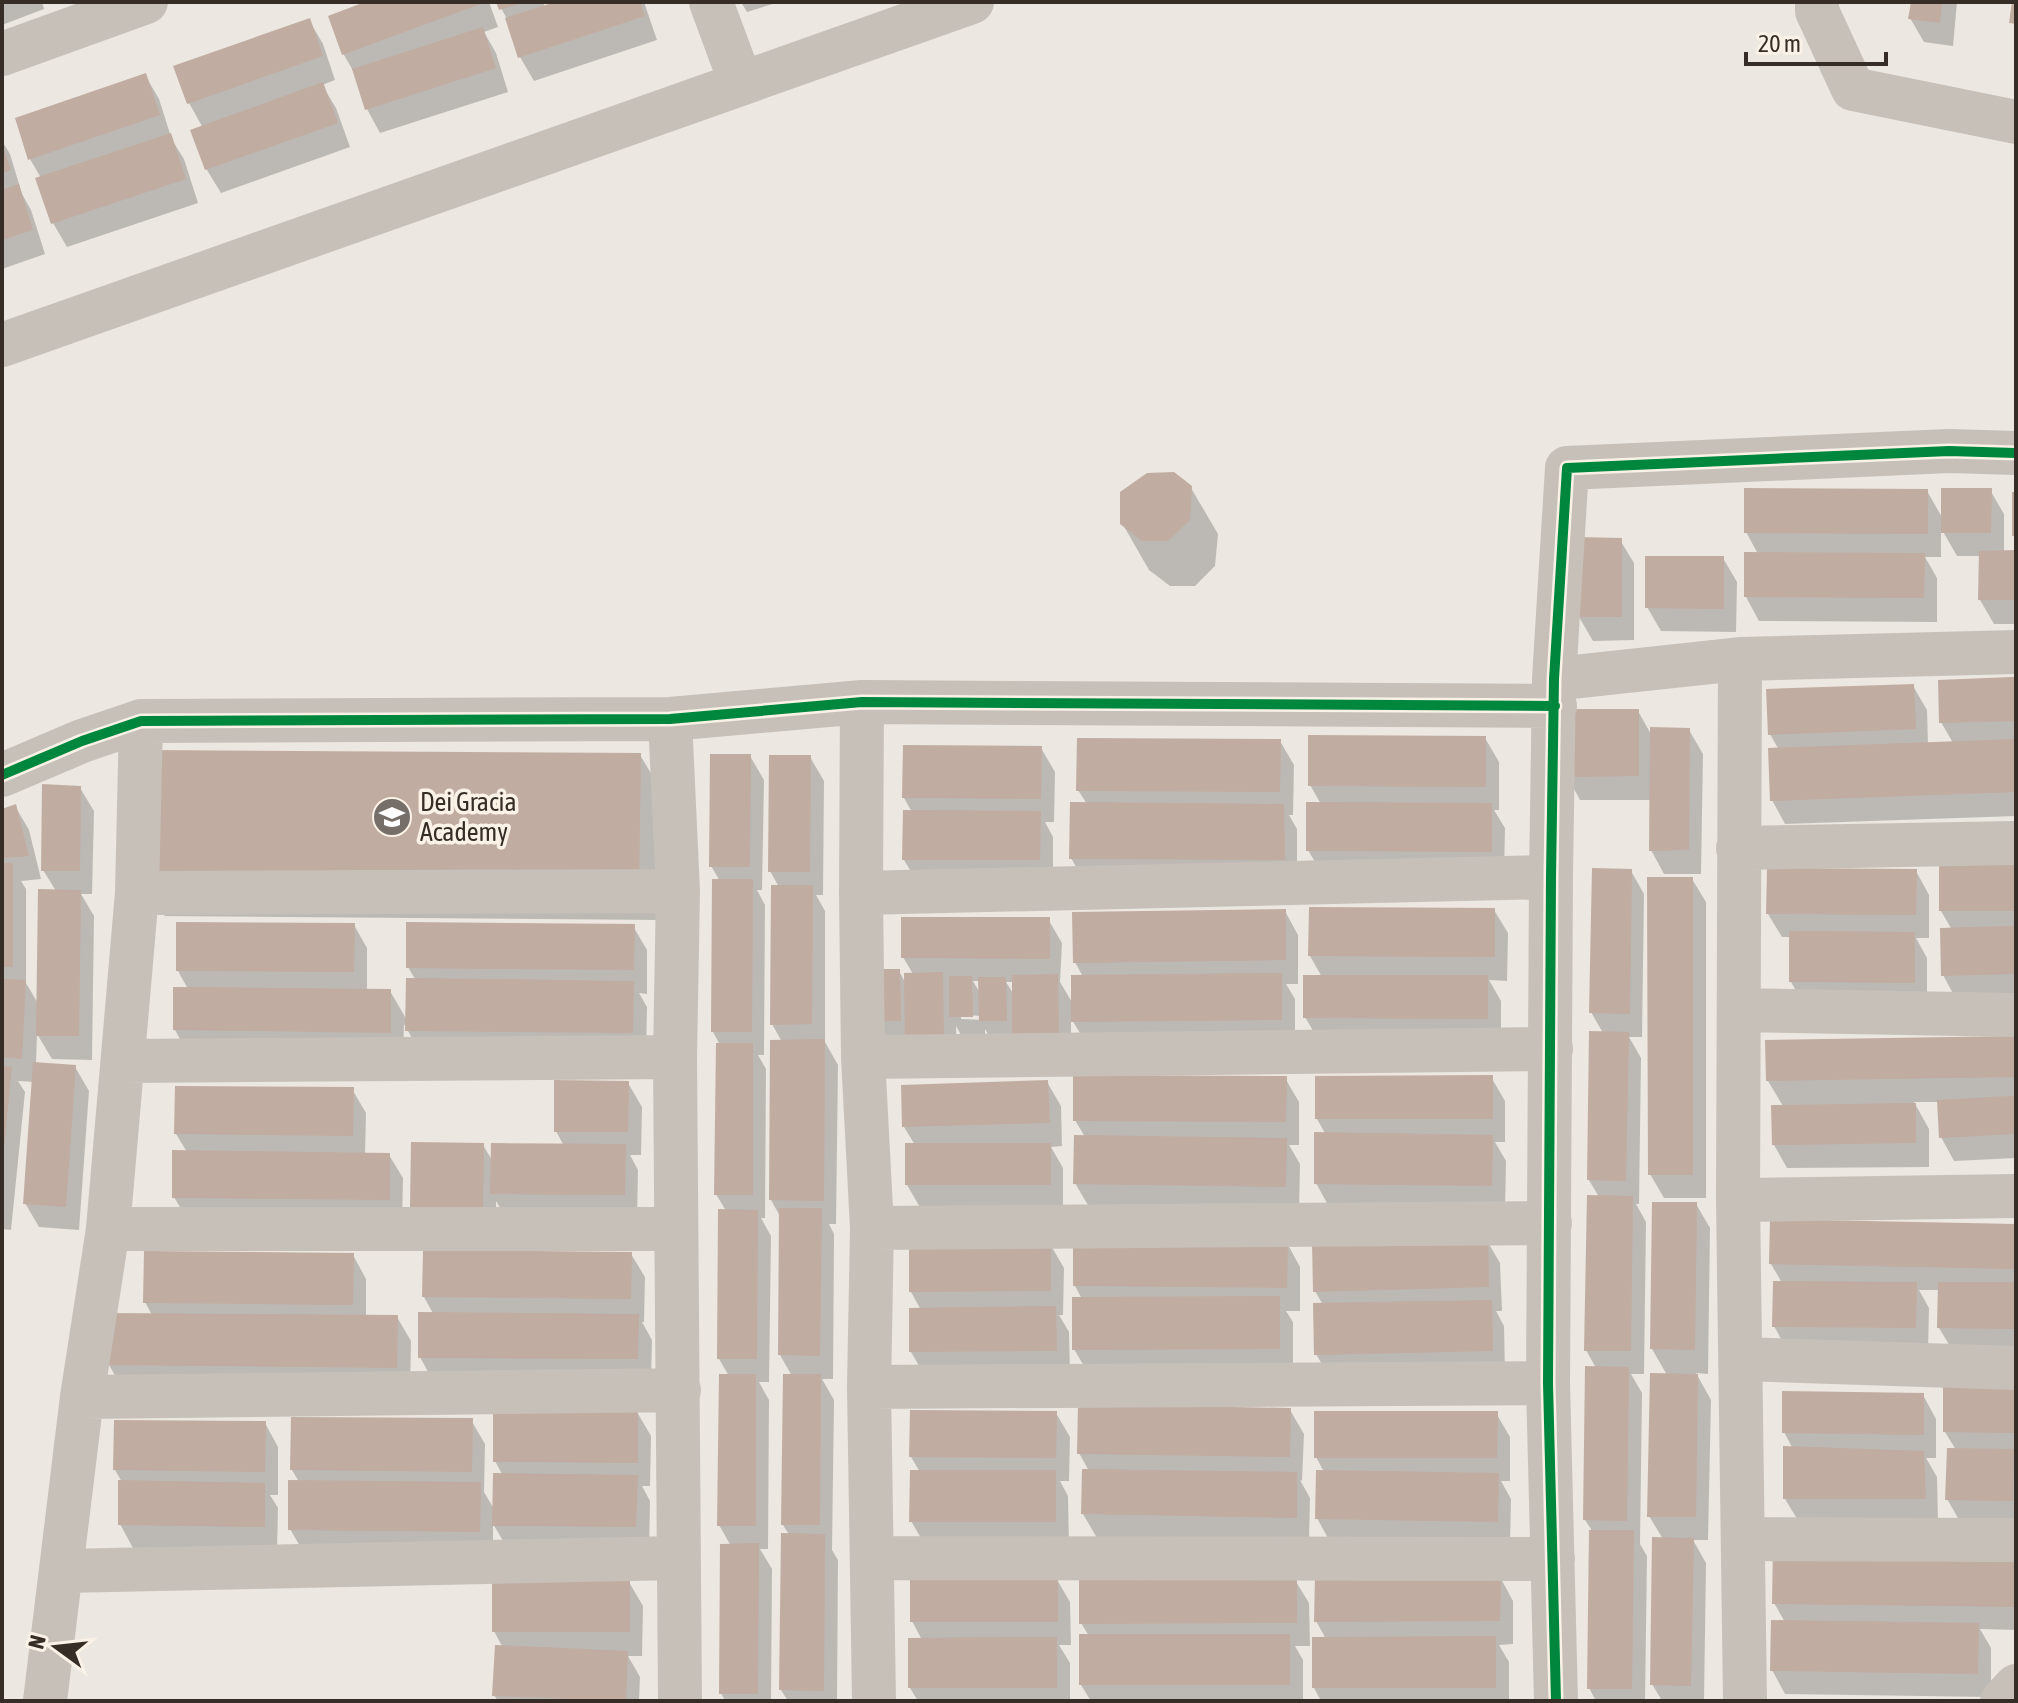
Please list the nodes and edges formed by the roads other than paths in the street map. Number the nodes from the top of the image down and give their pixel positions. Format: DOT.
graph roads {
  1 [pos="146,2"];
  2 [pos="711,2"];
  3 [pos="972,2"];
  4 [pos="1817,2"];
  5 [pos="2,54"];
  6 [pos="741,83"];
  7 [pos="2016,122"];
  8 [pos="2,345"];
  9 [pos="2016,453"];
  10 [pos="2016,652"];
  11 [pos="1740,659"];
  12 [pos="1554,692"];
  13 [pos="862,702"];
  14 [pos="670,719"];
  15 [pos="141,721"];
  16 [pos="2,775"];
  17 [pos="2016,843"];
  18 [pos="1738,848"];
  19 [pos="1551,877"];
  20 [pos="678,891"];
  21 [pos="137,893"];
  22 [pos="861,893"];
  23 [pos="1739,1010"];
  24 [pos="2016,1015"];
  25 [pos="1551,1049"];
  26 [pos="675,1057"];
  27 [pos="863,1057"];
  28 [pos="123,1061"];
  29 [pos="2016,1196"];
  30 [pos="1738,1200"];
  31 [pos="1550,1223"];
  32 [pos="872,1228"];
  33 [pos="108,1229"];
  34 [pos="676,1229"];
  35 [pos="1742,1359"];
  36 [pos="2016,1368"];
  37 [pos="1548,1383"];
  38 [pos="869,1387"];
  39 [pos="679,1390"];
  40 [pos="82,1397"];
  41 [pos="1743,1539"];
  42 [pos="2016,1540"];
  43 [pos="678,1558"];
  44 [pos="872,1558"];
  45 [pos="1553,1559"];
  46 [pos="63,1571"];
  47 [pos="2016,1686"];
  48 [pos="45,1701"];
  49 [pos="680,1701"];
  50 [pos="874,1701"];
  51 [pos="1556,1701"];
  52 [pos="1745,1701"];
  53 [pos="2002,1701"];
  1 -- 5 [label="street"];
  2 -- 6 [label="street"];
  3 -- 6 [label="street"];
  4 -- 7 [label="street"];
  6 -- 8 [label="street"];
  9 -- 12 [label="street"];
  10 -- 11 [label="street"];
  11 -- 12 [label="street"];
  11 -- 18 [label="street"];
  12 -- 13 [label="street"];
  12 -- 19 [label="street"];
  13 -- 14 [label="street"];
  13 -- 22 [label="street"];
  14 -- 15 [label="street"];
  14 -- 20 [label="street"];
  15 -- 16 [label="street"];
  15 -- 21 [label="street"];
  17 -- 18 [label="street"];
  18 -- 23 [label="street"];
  19 -- 22 [label="street"];
  19 -- 25 [label="street"];
  20 -- 21 [label="street"];
  20 -- 26 [label="street"];
  21 -- 28 [label="street"];
  22 -- 27 [label="street"];
  23 -- 24 [label="street"];
  23 -- 30 [label="street"];
  25 -- 27 [label="street"];
  25 -- 31 [label="street"];
  26 -- 28 [label="street"];
  26 -- 34 [label="street"];
  27 -- 32 [label="street"];
  28 -- 33 [label="street"];
  29 -- 30 [label="street"];
  30 -- 35 [label="street"];
  31 -- 32 [label="street"];
  31 -- 37 [label="street"];
  32 -- 38 [label="street"];
  33 -- 34 [label="street"];
  33 -- 40 [label="street"];
  34 -- 39 [label="street"];
  35 -- 36 [label="street"];
  35 -- 41 [label="street"];
  37 -- 38 [label="street"];
  37 -- 45 [label="street"];
  38 -- 44 [label="street"];
  39 -- 40 [label="street"];
  39 -- 43 [label="street"];
  40 -- 46 [label="street"];
  41 -- 42 [label="street"];
  41 -- 52 [label="street"];
  43 -- 46 [label="street"];
  43 -- 49 [label="street"];
  44 -- 45 [label="street"];
  44 -- 50 [label="street"];
  45 -- 51 [label="street"];
  46 -- 48 [label="street"];
  47 -- 53 [label="street"];
}
